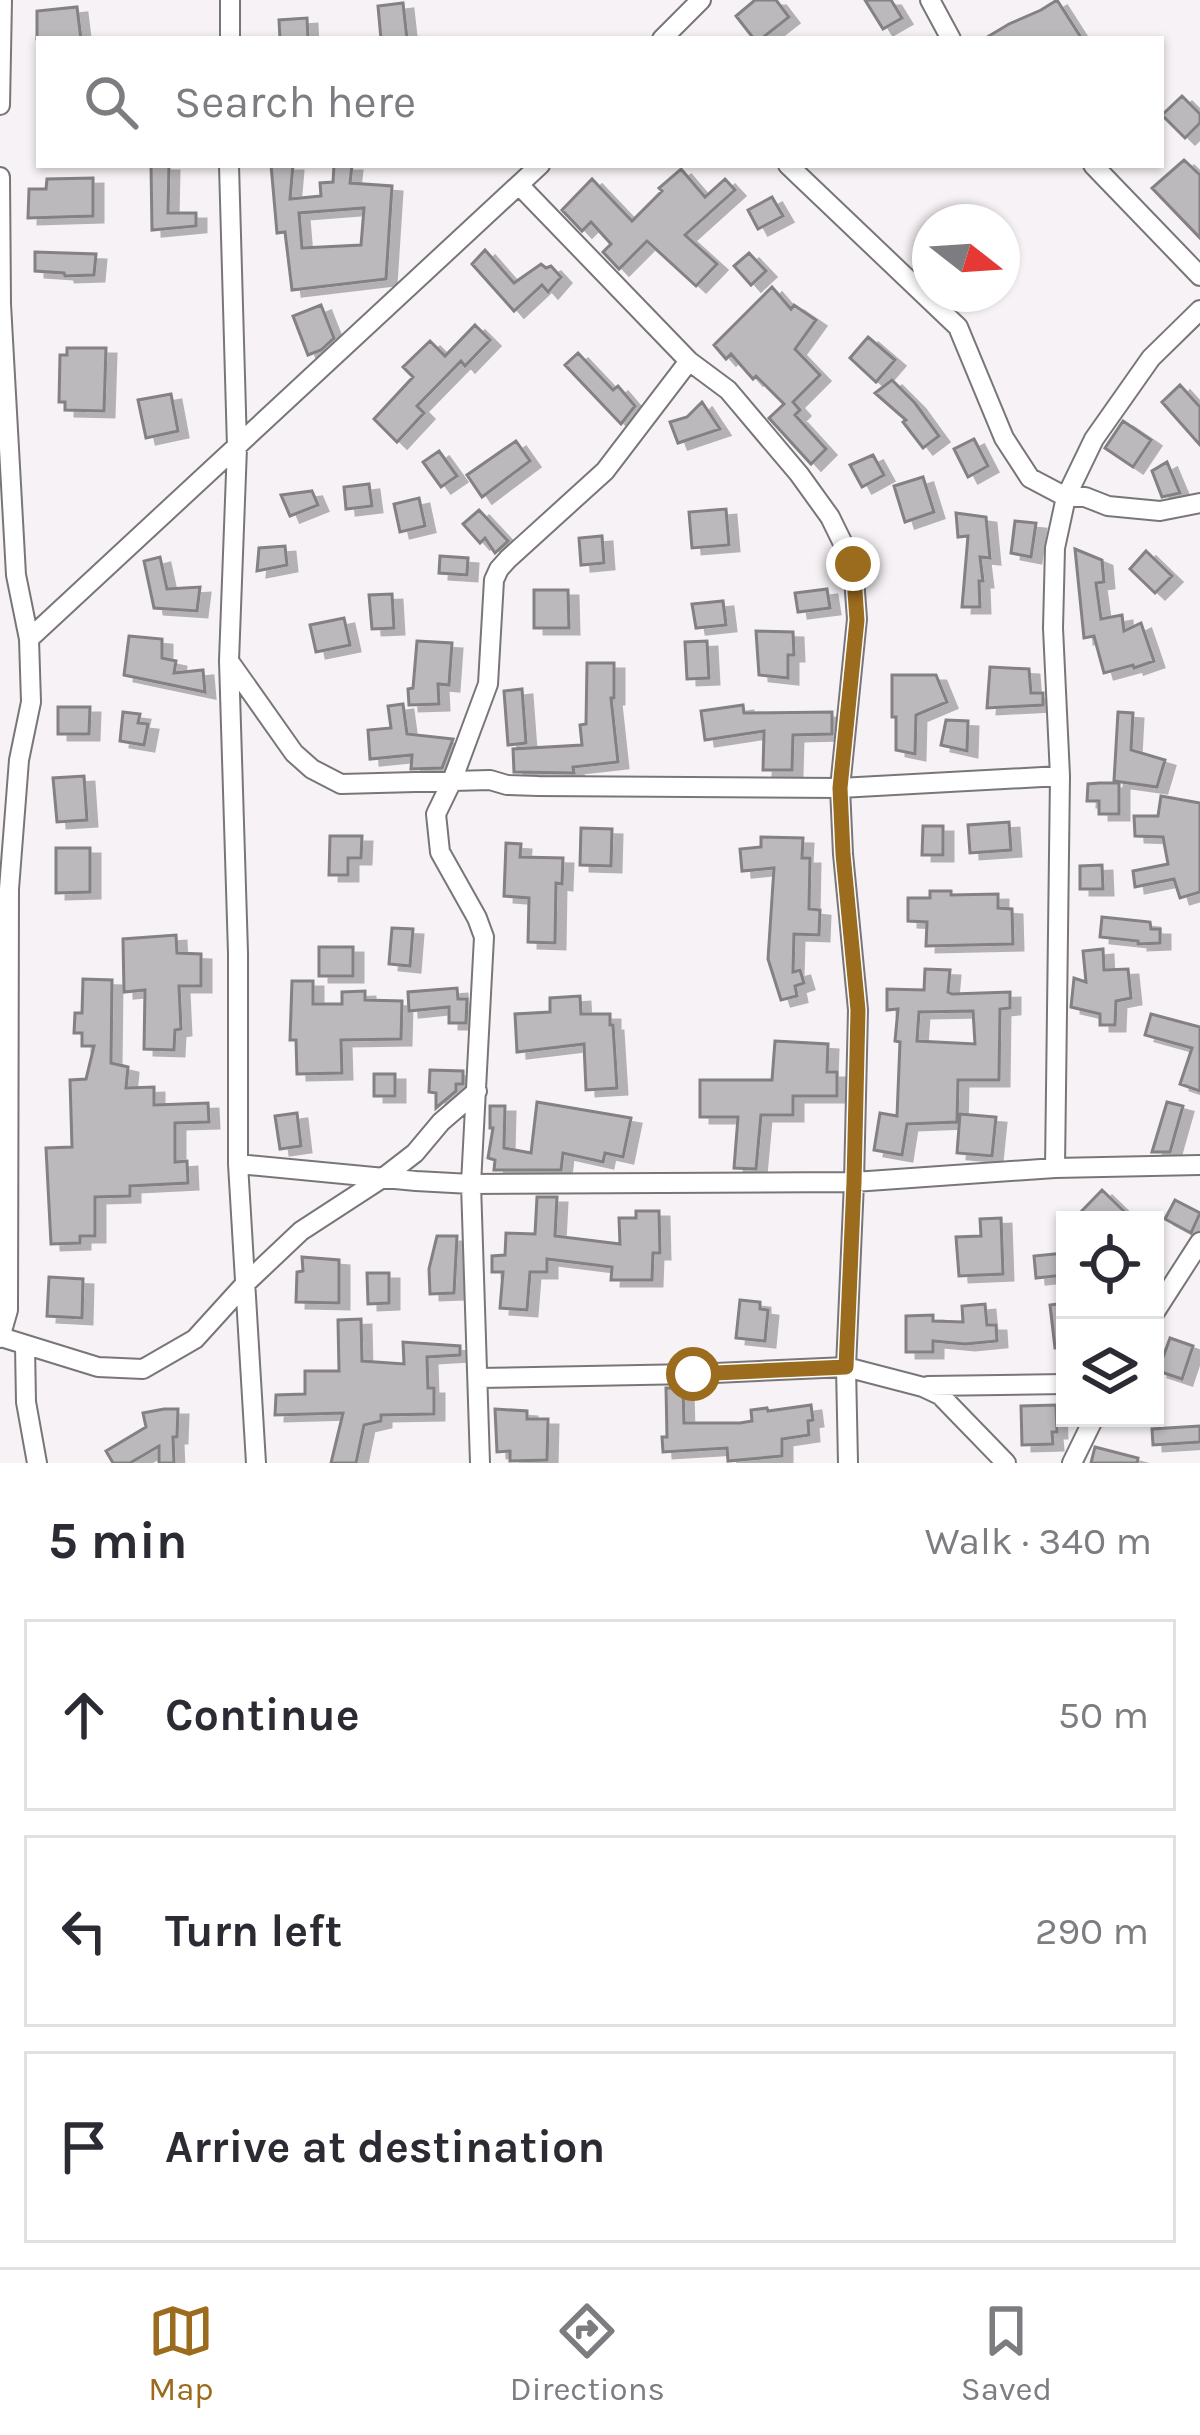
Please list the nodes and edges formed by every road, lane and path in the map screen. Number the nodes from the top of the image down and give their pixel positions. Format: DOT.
graph roads {
  1 [pos="2,0"];
  2 [pos="230,0"];
  3 [pos="701,0"];
  4 [pos="930,0"];
  5 [pos="230,36"];
  6 [pos="665,36"];
  7 [pos="949,36"];
  8 [pos="0,105"];
  9 [pos="229,168"];
  10 [pos="537,168"];
  11 [pos="791,168"];
  12 [pos="1096,168"];
  13 [pos="0,177"];
  14 [pos="520,186"];
  15 [pos="1200,276"];
  16 [pos="1200,310"];
  17 [pos="689,361"];
  18 [pos="237,447"];
  19 [pos="1066,497"];
  20 [pos="1200,503"];
  21 [pos="29,639"];
  22 [pos="229,661"];
  23 [pos="9,761"];
  24 [pos="1060,776"];
  25 [pos="452,781"];
  26 [pos="840,788"];
  27 [pos="477,1091"];
  28 [pos="238,1164"];
  29 [pos="1200,1165"];
  30 [pos="1055,1168"];
  31 [pos="384,1177"];
  32 [pos="854,1182"];
  33 [pos="471,1184"];
  34 [pos="1200,1242"];
  35 [pos="245,1283"];
  36 [pos="1164,1298"];
  37 [pos="1,1337"];
  38 [pos="25,1346"];
  39 [pos="846,1367"];
  40 [pos="478,1378"];
  41 [pos="1056,1384"];
  42 [pos="923,1387"];
  43 [pos="1090,1427"];
  44 [pos="37,1463"];
  45 [pos="256,1463"];
  46 [pos="480,1463"];
  47 [pos="848,1463"];
  48 [pos="1006,1463"];
  49 [pos="1072,1463"];
  1 -- 8 [label="street"];
  2 -- 5 [label="street"];
  3 -- 6 [label="street"];
  4 -- 7 [label="street"];
  9 -- 18 [label="street"];
  10 -- 14 [label="street"];
  11 -- 19 [label="street"];
  12 -- 15 [label="street"];
  13 -- 21 [label="street"];
  14 -- 17 [label="street"];
  14 -- 18 [label="street"];
  16 -- 19 [label="street"];
  17 -- 25 [label="street"];
  17 -- 26 [label="street"];
  18 -- 21 [label="street"];
  18 -- 22 [label="street"];
  19 -- 20 [label="street"];
  19 -- 24 [label="street"];
  21 -- 23 [label="street"];
  22 -- 25 [label="street"];
  22 -- 28 [label="street"];
  23 -- 37 [label="street"];
  24 -- 26 [label="street"];
  24 -- 30 [label="street"];
  25 -- 26 [label="street"];
  25 -- 27 [label="street"];
  26 -- 32 [label="street"];
  27 -- 31 [label="street"];
  27 -- 33 [label="street"];
  28 -- 31 [label="street"];
  28 -- 35 [label="street"];
  29 -- 30 [label="street"];
  30 -- 32 [label="street"];
  31 -- 33 [label="street"];
  31 -- 35 [label="street"];
  32 -- 33 [label="street"];
  32 -- 39 [label="street"];
  33 -- 40 [label="street"];
  34 -- 36 [label="street"];
  35 -- 38 [label="street"];
  35 -- 45 [label="street"];
  37 -- 38 [label="street"];
  38 -- 44 [label="street"];
  39 -- 40 [label="street"];
  39 -- 42 [label="street"];
  39 -- 47 [label="street"];
  40 -- 46 [label="street"];
  41 -- 42 [label="street"];
  42 -- 48 [label="street"];
  43 -- 49 [label="street"];
}
